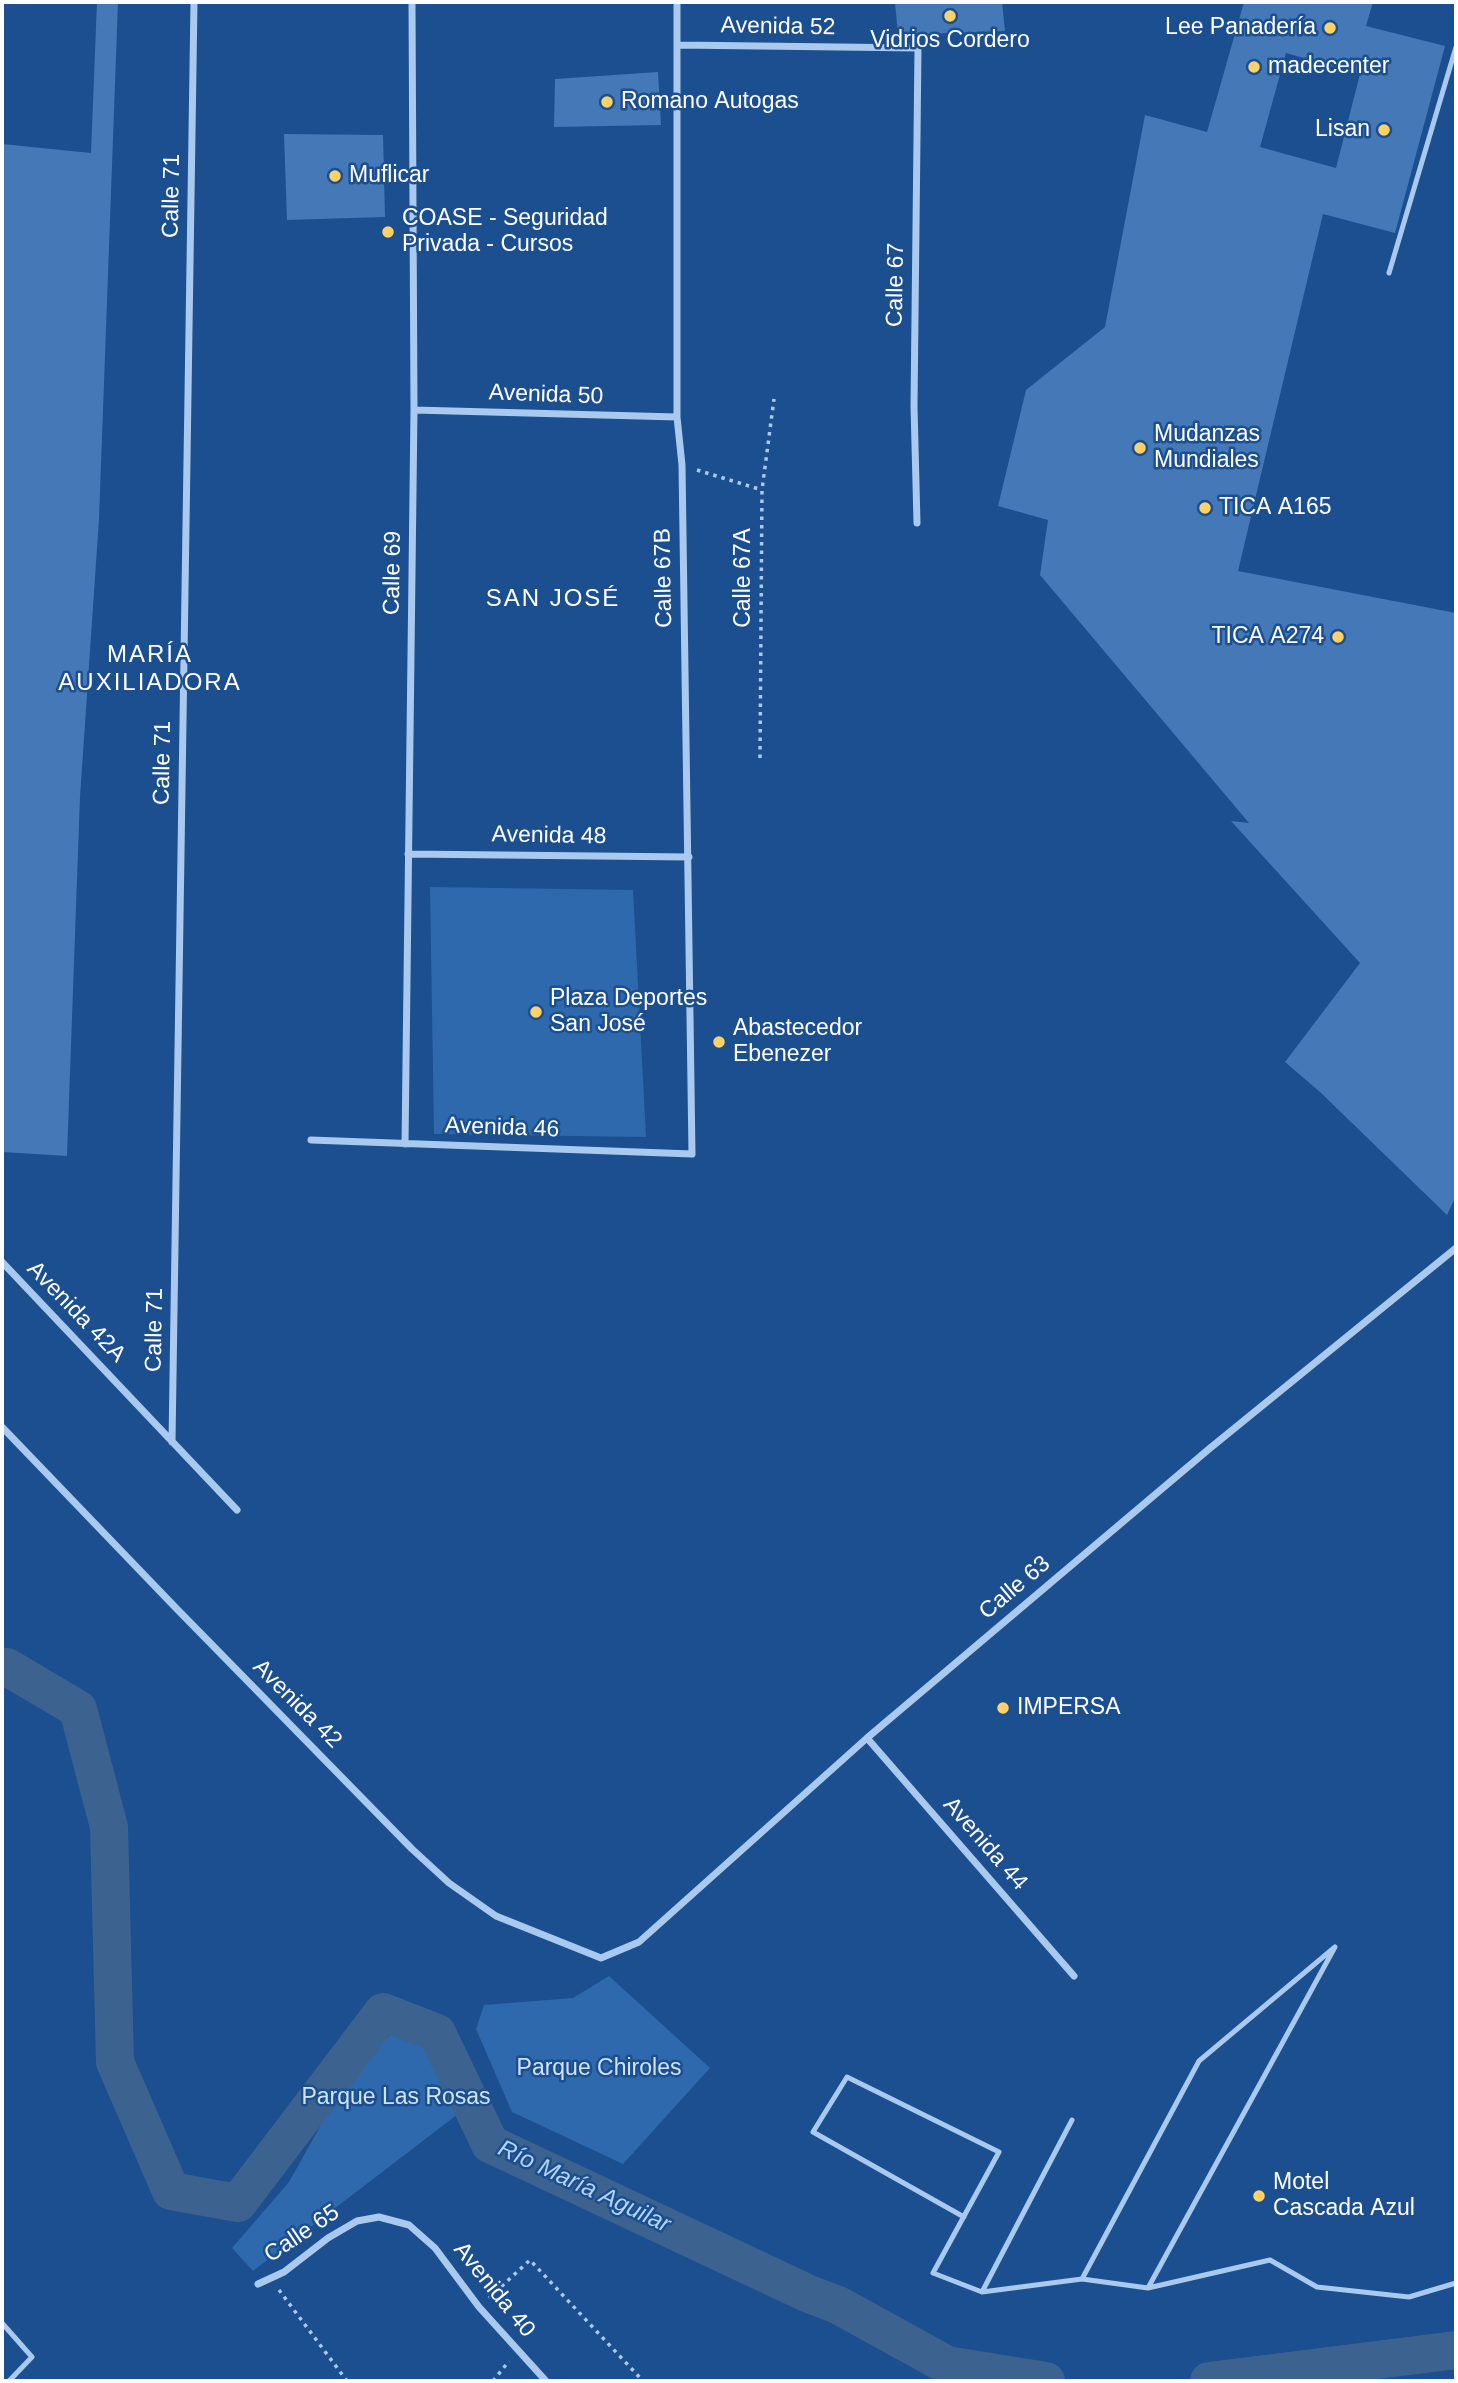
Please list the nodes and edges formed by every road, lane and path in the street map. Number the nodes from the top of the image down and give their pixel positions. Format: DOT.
graph roads {
  1 [pos="194,2"];
  2 [pos="412,2"];
  3 [pos="677,2"];
  4 [pos="679,45"];
  5 [pos="1456,47"];
  6 [pos="918,48"];
  7 [pos="1390,273"];
  8 [pos="774,399"];
  9 [pos="414,410"];
  10 [pos="677,417"];
  11 [pos="682,465"];
  12 [pos="762,490"];
  13 [pos="917,523"];
  14 [pos="760,758"];
  15 [pos="408,854"];
  16 [pos="689,857"];
  17 [pos="310,1140"];
  18 [pos="405,1144"];
  19 [pos="692,1154"];
  20 [pos="1456,1248"];
  21 [pos="2,1262"];
  22 [pos="2,1427"];
  23 [pos="172,1441"];
  24 [pos="237,1510"];
  25 [pos="867,1738"];
  26 [pos="601,1958"];
  27 [pos="1074,1976"];
  28 [pos="1072,2120"];
  29 [pos="964,2217"];
  30 [pos="409,2225"];
  31 [pos="271,2279"];
  32 [pos="1082,2279"];
  33 [pos="1456,2283"];
  34 [pos="258,2284"];
  35 [pos="1148,2288"];
  36 [pos="982,2291"];
  37 [pos="479,2307"];
  38 [pos="2,2323"];
  39 [pos="517,2350"];
  40 [pos="9,2381"];
  41 [pos="347,2381"];
  42 [pos="493,2381"];
  43 [pos="546,2381"];
  44 [pos="643,2381"];
  1 -- 23 [label="street, Calle 71"];
  2 -- 9 [label="street, Calle 69"];
  3 -- 4 [label="street, Calle 67B"];
  4 -- 6 [label="street, Avenida 52"];
  4 -- 10 [label="street, Calle 67B"];
  5 -- 7 [label="lane"];
  6 -- 13 [label="street, Calle 67"];
  8 -- 12 [label="path, Calle 67A"];
  9 -- 10 [label="street, Avenida 50"];
  9 -- 15 [label="street, Calle 69"];
  10 -- 11 [label="street, Calle 67B"];
  11 -- 12 [label="path"];
  11 -- 16 [label="street, Calle 67B"];
  12 -- 14 [label="path, Calle 67A"];
  15 -- 16 [label="street, Avenida 48"];
  15 -- 18 [label="street, Calle 69"];
  16 -- 19 [label="street, Calle 67B"];
  17 -- 18 [label="street, Avenida 46"];
  18 -- 19 [label="street, Avenida 46"];
  20 -- 25 [label="street, Calle 63"];
  21 -- 23 [label="street, Avenida 42A"];
  22 -- 26 [label="street, Avenida 42"];
  23 -- 24 [label="street, Avenida 42A"];
  25 -- 26 [label="street, Calle 63"];
  25 -- 27 [label="street, Avenida 44"];
  28 -- 36 [label="lane"];
  29 -- 29 [label="lane"];
  29 -- 36 [label="lane"];
  30 -- 31 [label="street, Calle 65"];
  30 -- 37 [label="street, Avenida 40"];
  31 -- 34 [label="street, Calle 65"];
  31 -- 41 [label="path"];
  32 -- 35 [label="lane"];
  32 -- 35 [label="lane"];
  32 -- 36 [label="lane"];
  33 -- 35 [label="lane"];
  37 -- 39 [label="street, Avenida 40"];
  37 -- 44 [label="path"];
  38 -- 40 [label="lane"];
  39 -- 42 [label="path"];
  39 -- 43 [label="street, Avenida 40"];
}
